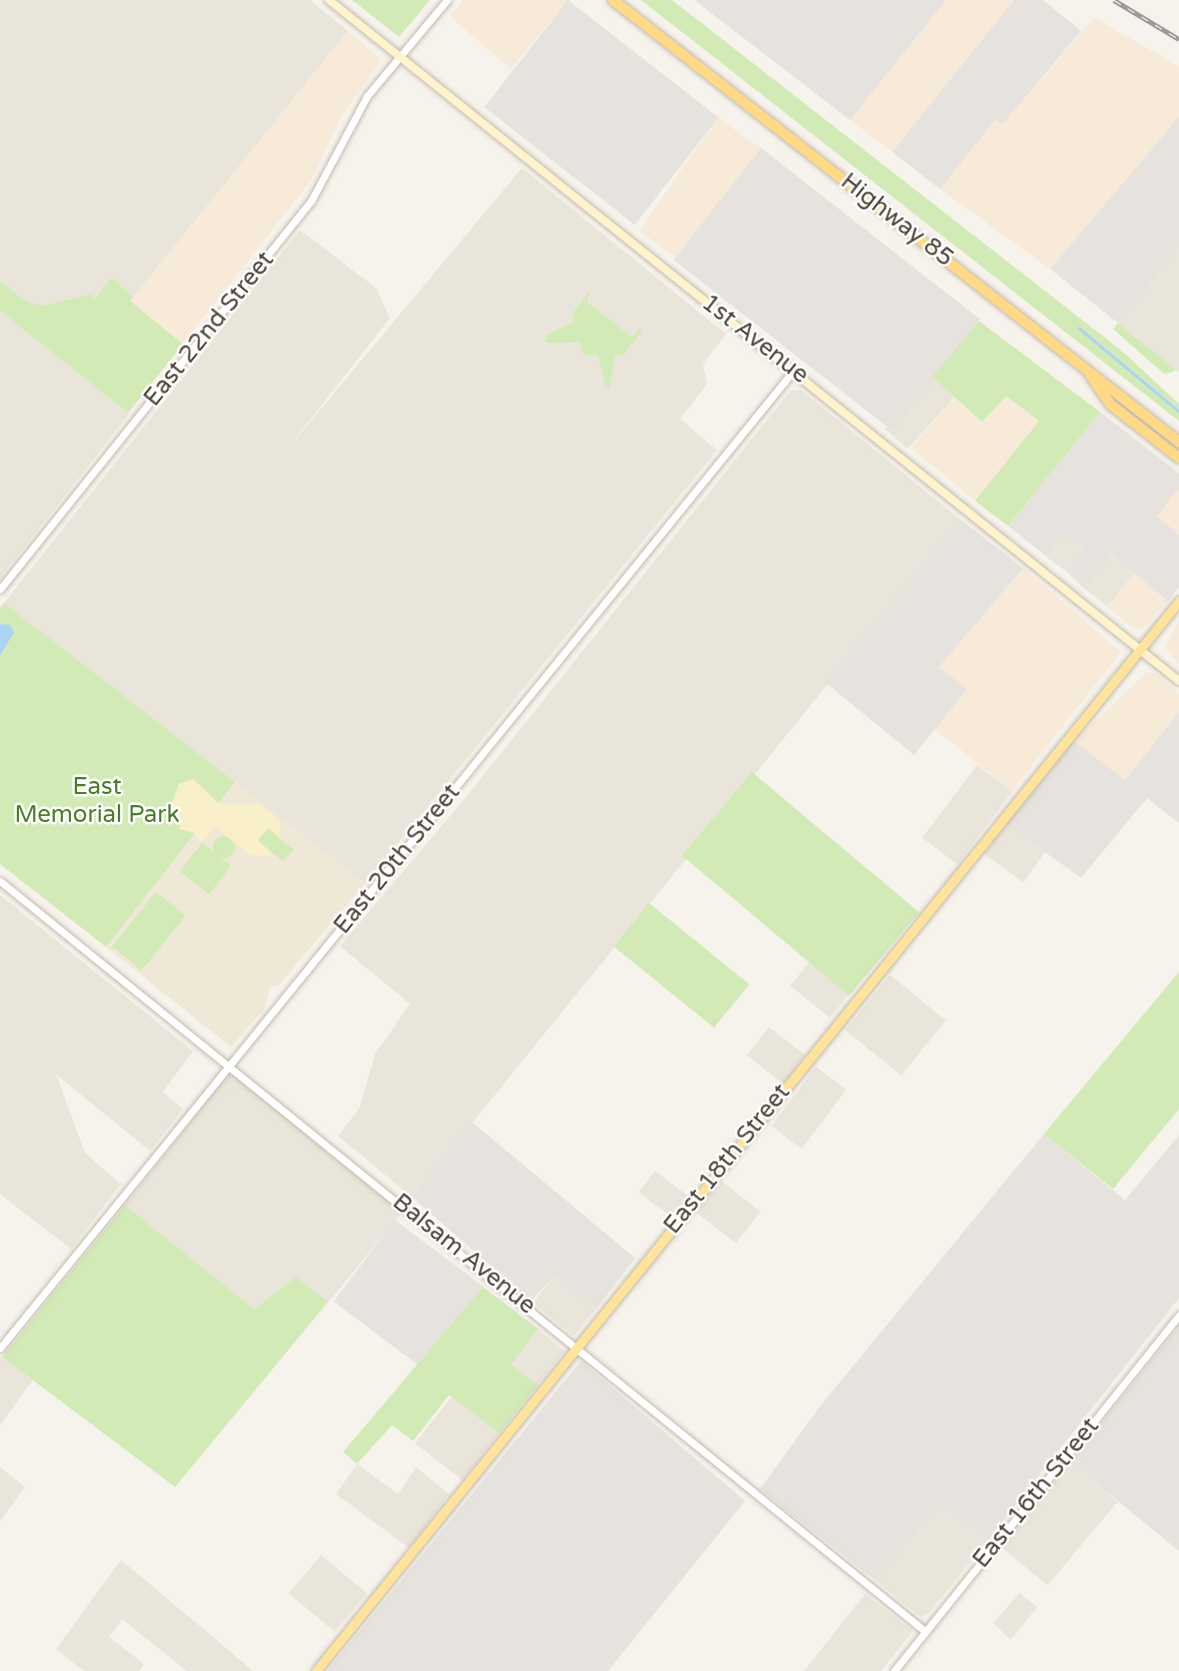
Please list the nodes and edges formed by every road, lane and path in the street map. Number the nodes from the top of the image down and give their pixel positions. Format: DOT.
graph roads {
  1 [pos="329,0"];
  2 [pos="447,0"];
  3 [pos="613,0"];
  4 [pos="400,57"];
  5 [pos="1084,366"];
  6 [pos="794,370"];
  7 [pos="1179,442"];
  8 [pos="1179,458"];
  9 [pos="0,589"];
  10 [pos="1179,601"];
  11 [pos="1143,651"];
  12 [pos="1179,681"];
  13 [pos="0,881"];
  14 [pos="230,1065"];
  15 [pos="1179,1315"];
  16 [pos="577,1346"];
  17 [pos="0,1348"];
  18 [pos="925,1631"];
  19 [pos="316,1671"];
  20 [pos="894,1671"];
  1 -- 4 [label="main road, 1st Avenue"];
  2 -- 4 [label="street, East 22nd Street"];
  3 -- 5 [label="highway, Highway 85"];
  4 -- 6 [label="main road, 1st Avenue"];
  4 -- 9 [label="street, East 22nd Street"];
  5 -- 7 [label="highway, Highway 85"];
  5 -- 8 [label="highway"];
  6 -- 11 [label="main road, 1st Avenue"];
  6 -- 14 [label="street, East 20th Street"];
  10 -- 11 [label="main road, East 18th Street"];
  11 -- 12 [label="main road, 1st Avenue"];
  11 -- 16 [label="main road, East 18th Street"];
  13 -- 14 [label="street, Balsam Avenue"];
  14 -- 16 [label="street, Balsam Avenue"];
  14 -- 17 [label="street, East 20th Street"];
  15 -- 18 [label="street, East 16th Street"];
  16 -- 18 [label="street, Balsam Avenue"];
  16 -- 19 [label="main road, East 18th Street"];
  18 -- 20 [label="street, East 16th Street"];
}
